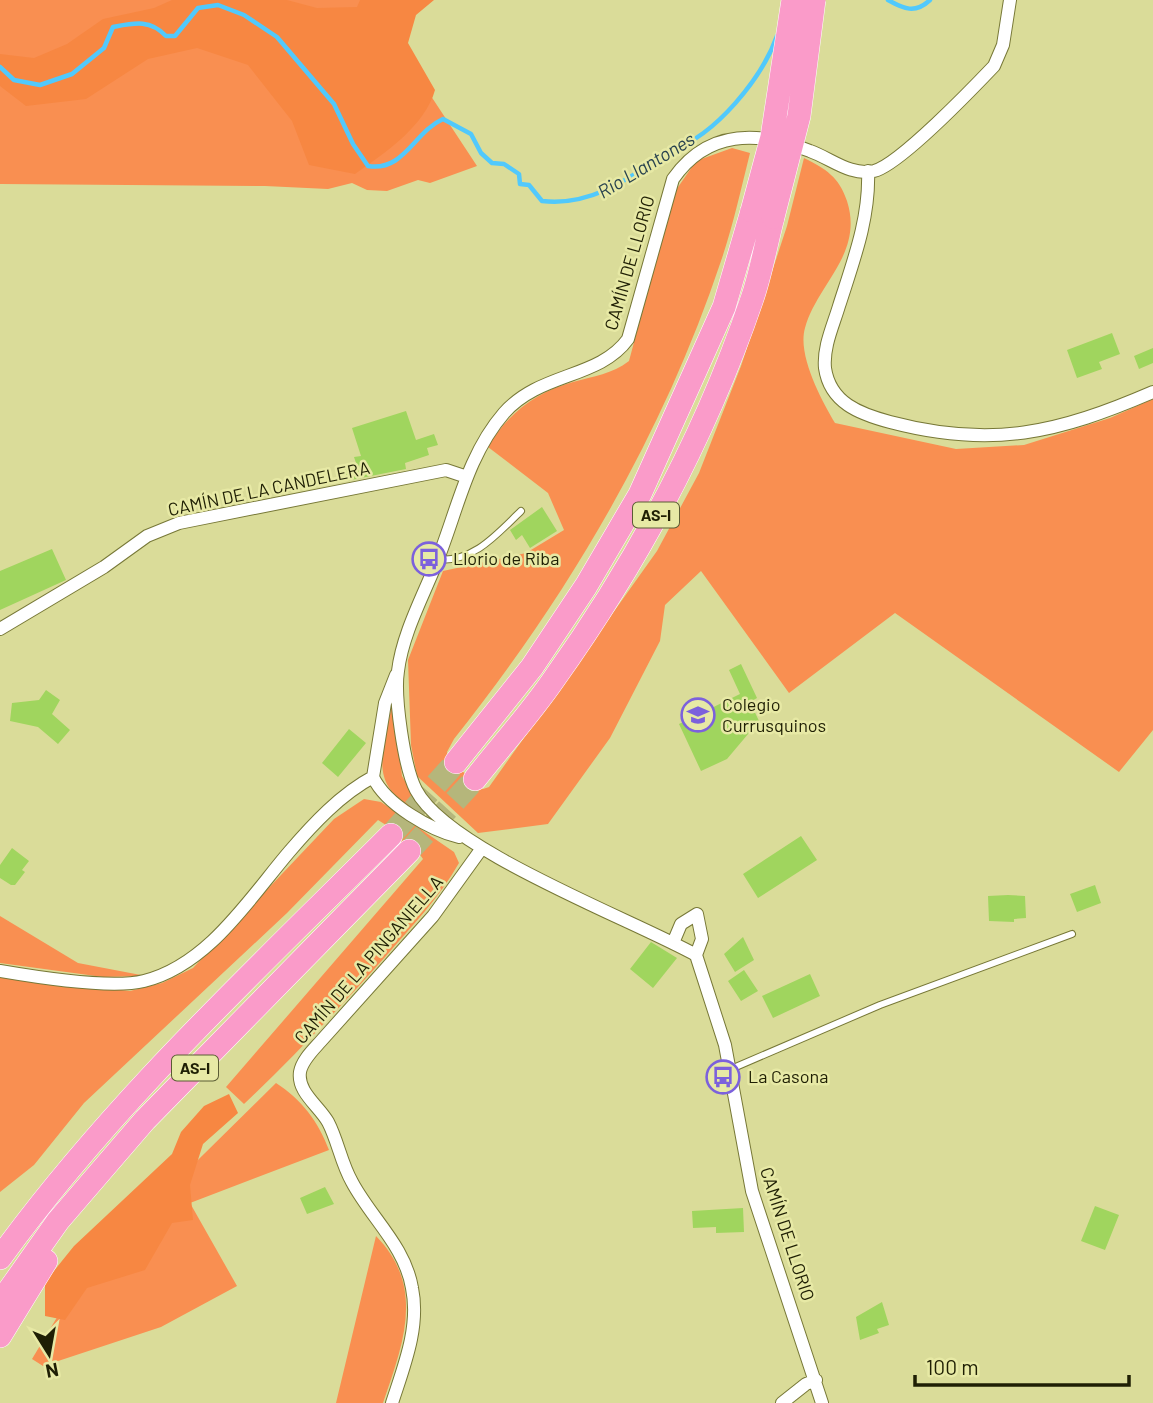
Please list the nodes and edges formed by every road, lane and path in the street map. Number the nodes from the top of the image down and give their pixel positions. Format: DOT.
graph roads {
  1 [pos="793,0"];
  2 [pos="814,0"];
  3 [pos="1010,0"];
  4 [pos="868,172"];
  5 [pos="762,214"];
  6 [pos="1153,392"];
  7 [pos="467,477"];
  8 [pos="521,511"];
  9 [pos="438,560"];
  10 [pos="0,629"];
  11 [pos="397,671"];
  12 [pos="456,762"];
  13 [pos="373,777"];
  14 [pos="475,779"];
  15 [pos="391,835"];
  16 [pos="469,840"];
  17 [pos="482,848"];
  18 [pos="409,851"];
  19 [pos="1072,934"];
  20 [pos="673,943"];
  21 [pos="696,956"];
  22 [pos="0,971"];
  23 [pos="729,1070"];
  24 [pos="126,1102"];
  25 [pos="145,1120"];
  26 [pos="0,1235"];
  27 [pos="0,1258"];
  28 [pos="0,1303"];
  29 [pos="0,1336"];
  30 [pos="816,1380"];
  31 [pos="392,1403"];
  32 [pos="782,1403"];
  33 [pos="822,1403"];
  1 -- 5 [label="highway, AS-I, bridge"];
  2 -- 5 [label="highway, AS-I, bridge"];
  3 -- 4 [label="street"];
  4 -- 6 [label="street"];
  4 -- 7 [label="street, CAMÍN DE LLORIO"];
  5 -- 12 [label="highway, AS-I"];
  5 -- 14 [label="highway, AS-I"];
  7 -- 9 [label="street, CAMÍN DE LLORIO"];
  7 -- 10 [label="street, CAMÍN DE LA CANDELERA"];
  8 -- 9 [label="lane"];
  9 -- 11 [label="street, CAMÍN DE LLORIO"];
  11 -- 13 [label="street, CAMÍN DE LLORIO"];
  11 -- 16 [label="street, CAMÍN DE LLORIO"];
  13 -- 16 [label="street, CAMÍN DE LLORIO"];
  13 -- 22 [label="street"];
  15 -- 24 [label="highway, AS-I"];
  16 -- 17 [label="street, CAMÍN DE LLORIO"];
  17 -- 20 [label="street, CAMÍN DE LLORIO"];
  17 -- 31 [label="street, CAMÍN DE LA PINGANIELLA"];
  18 -- 25 [label="highway, AS-I"];
  19 -- 23 [label="lane"];
  20 -- 21 [label="street, CAMÍN DE LLORIO"];
  20 -- 21 [label="street"];
  21 -- 23 [label="street, CAMÍN DE LLORIO"];
  23 -- 30 [label="street, CAMÍN DE LLORIO"];
  24 -- 26 [label="highway"];
  24 -- 27 [label="highway, AS-I"];
  25 -- 28 [label="highway, AS-I"];
  25 -- 29 [label="highway"];
  30 -- 32 [label="street"];
  30 -- 33 [label="street, CAMÍN DE LLORIO"];
}
